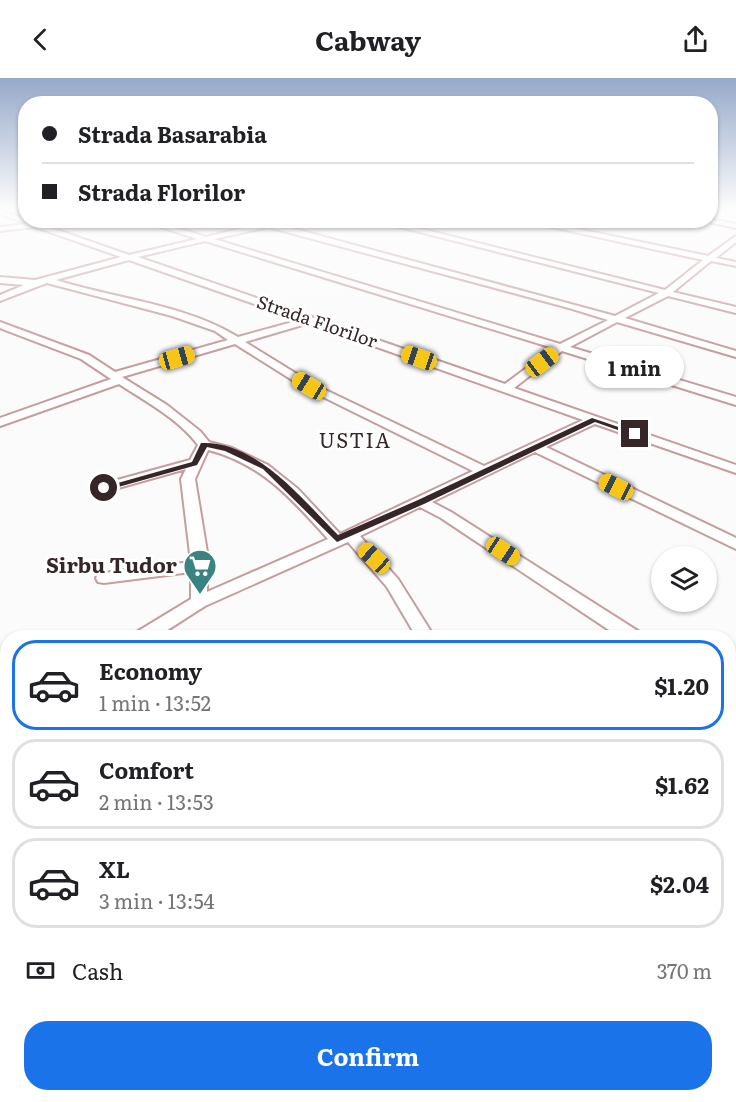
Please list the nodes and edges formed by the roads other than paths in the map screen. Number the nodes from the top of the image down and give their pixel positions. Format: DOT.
graph roads {
  1 [pos="129,257"];
  2 [pos="260,257"];
  3 [pos="395,257"];
  4 [pos="525,257"];
  5 [pos="698,257"];
  6 [pos="712,257"];
  7 [pos="709,259"];
  8 [pos="736,264"];
  9 [pos="0,280"];
  10 [pos="42,281"];
  11 [pos="665,294"];
  12 [pos="0,298"];
  13 [pos="736,310"];
  14 [pos="618,319"];
  15 [pos="310,320"];
  16 [pos="0,326"];
  17 [pos="239,340"];
  18 [pos="560,348"];
  19 [pos="736,354"];
  20 [pos="117,378"];
  21 [pos="507,388"];
  22 [pos="736,401"];
  23 [pos="595,419"];
  24 [pos="0,422"];
  25 [pos="204,445"];
  26 [pos="537,448"];
  27 [pos="194,463"];
  28 [pos="736,469"];
  29 [pos="485,472"];
  30 [pos="104,488"];
  31 [pos="421,502"];
  32 [pos="343,537"];
  33 [pos="736,544"];
  34 [pos="198,566"];
  35 [pos="104,578"];
  36 [pos="199,602"];
  37 [pos="154,630"];
  38 [pos="422,630"];
  39 [pos="623,630"];
  1 -- 10 [label="street"];
  1 -- 15 [label="street, Strada Florilor"];
  2 -- 18 [label="street"];
  3 -- 14 [label="street"];
  4 -- 11 [label="street"];
  5 -- 7 [label="street"];
  6 -- 7 [label="street"];
  7 -- 8 [label="street"];
  7 -- 11 [label="street"];
  9 -- 10 [label="street"];
  10 -- 12 [label="street"];
  10 -- 17 [label="street"];
  11 -- 13 [label="street"];
  11 -- 14 [label="street"];
  14 -- 18 [label="street"];
  14 -- 19 [label="street"];
  15 -- 17 [label="street"];
  15 -- 21 [label="street, Strada Florilor"];
  16 -- 20 [label="street"];
  17 -- 20 [label="street"];
  17 -- 29 [label="street"];
  18 -- 21 [label="street"];
  18 -- 22 [label="street"];
  20 -- 24 [label="street"];
  20 -- 25 [label="street"];
  21 -- 23 [label="street, Strada Florilor"];
  23 -- 26 [label="street"];
  23 -- 28 [label="street, Strada Florilor"];
  25 -- 27 [label="street"];
  25 -- 32 [label="street"];
  26 -- 29 [label="street"];
  26 -- 33 [label="street"];
  27 -- 30 [label="street"];
  27 -- 34 [label="street"];
  29 -- 31 [label="street"];
  31 -- 32 [label="street"];
  31 -- 39 [label="street"];
  32 -- 36 [label="street"];
  32 -- 38 [label="street"];
  34 -- 35 [label="street"];
  34 -- 36 [label="street"];
  36 -- 37 [label="street"];
}
